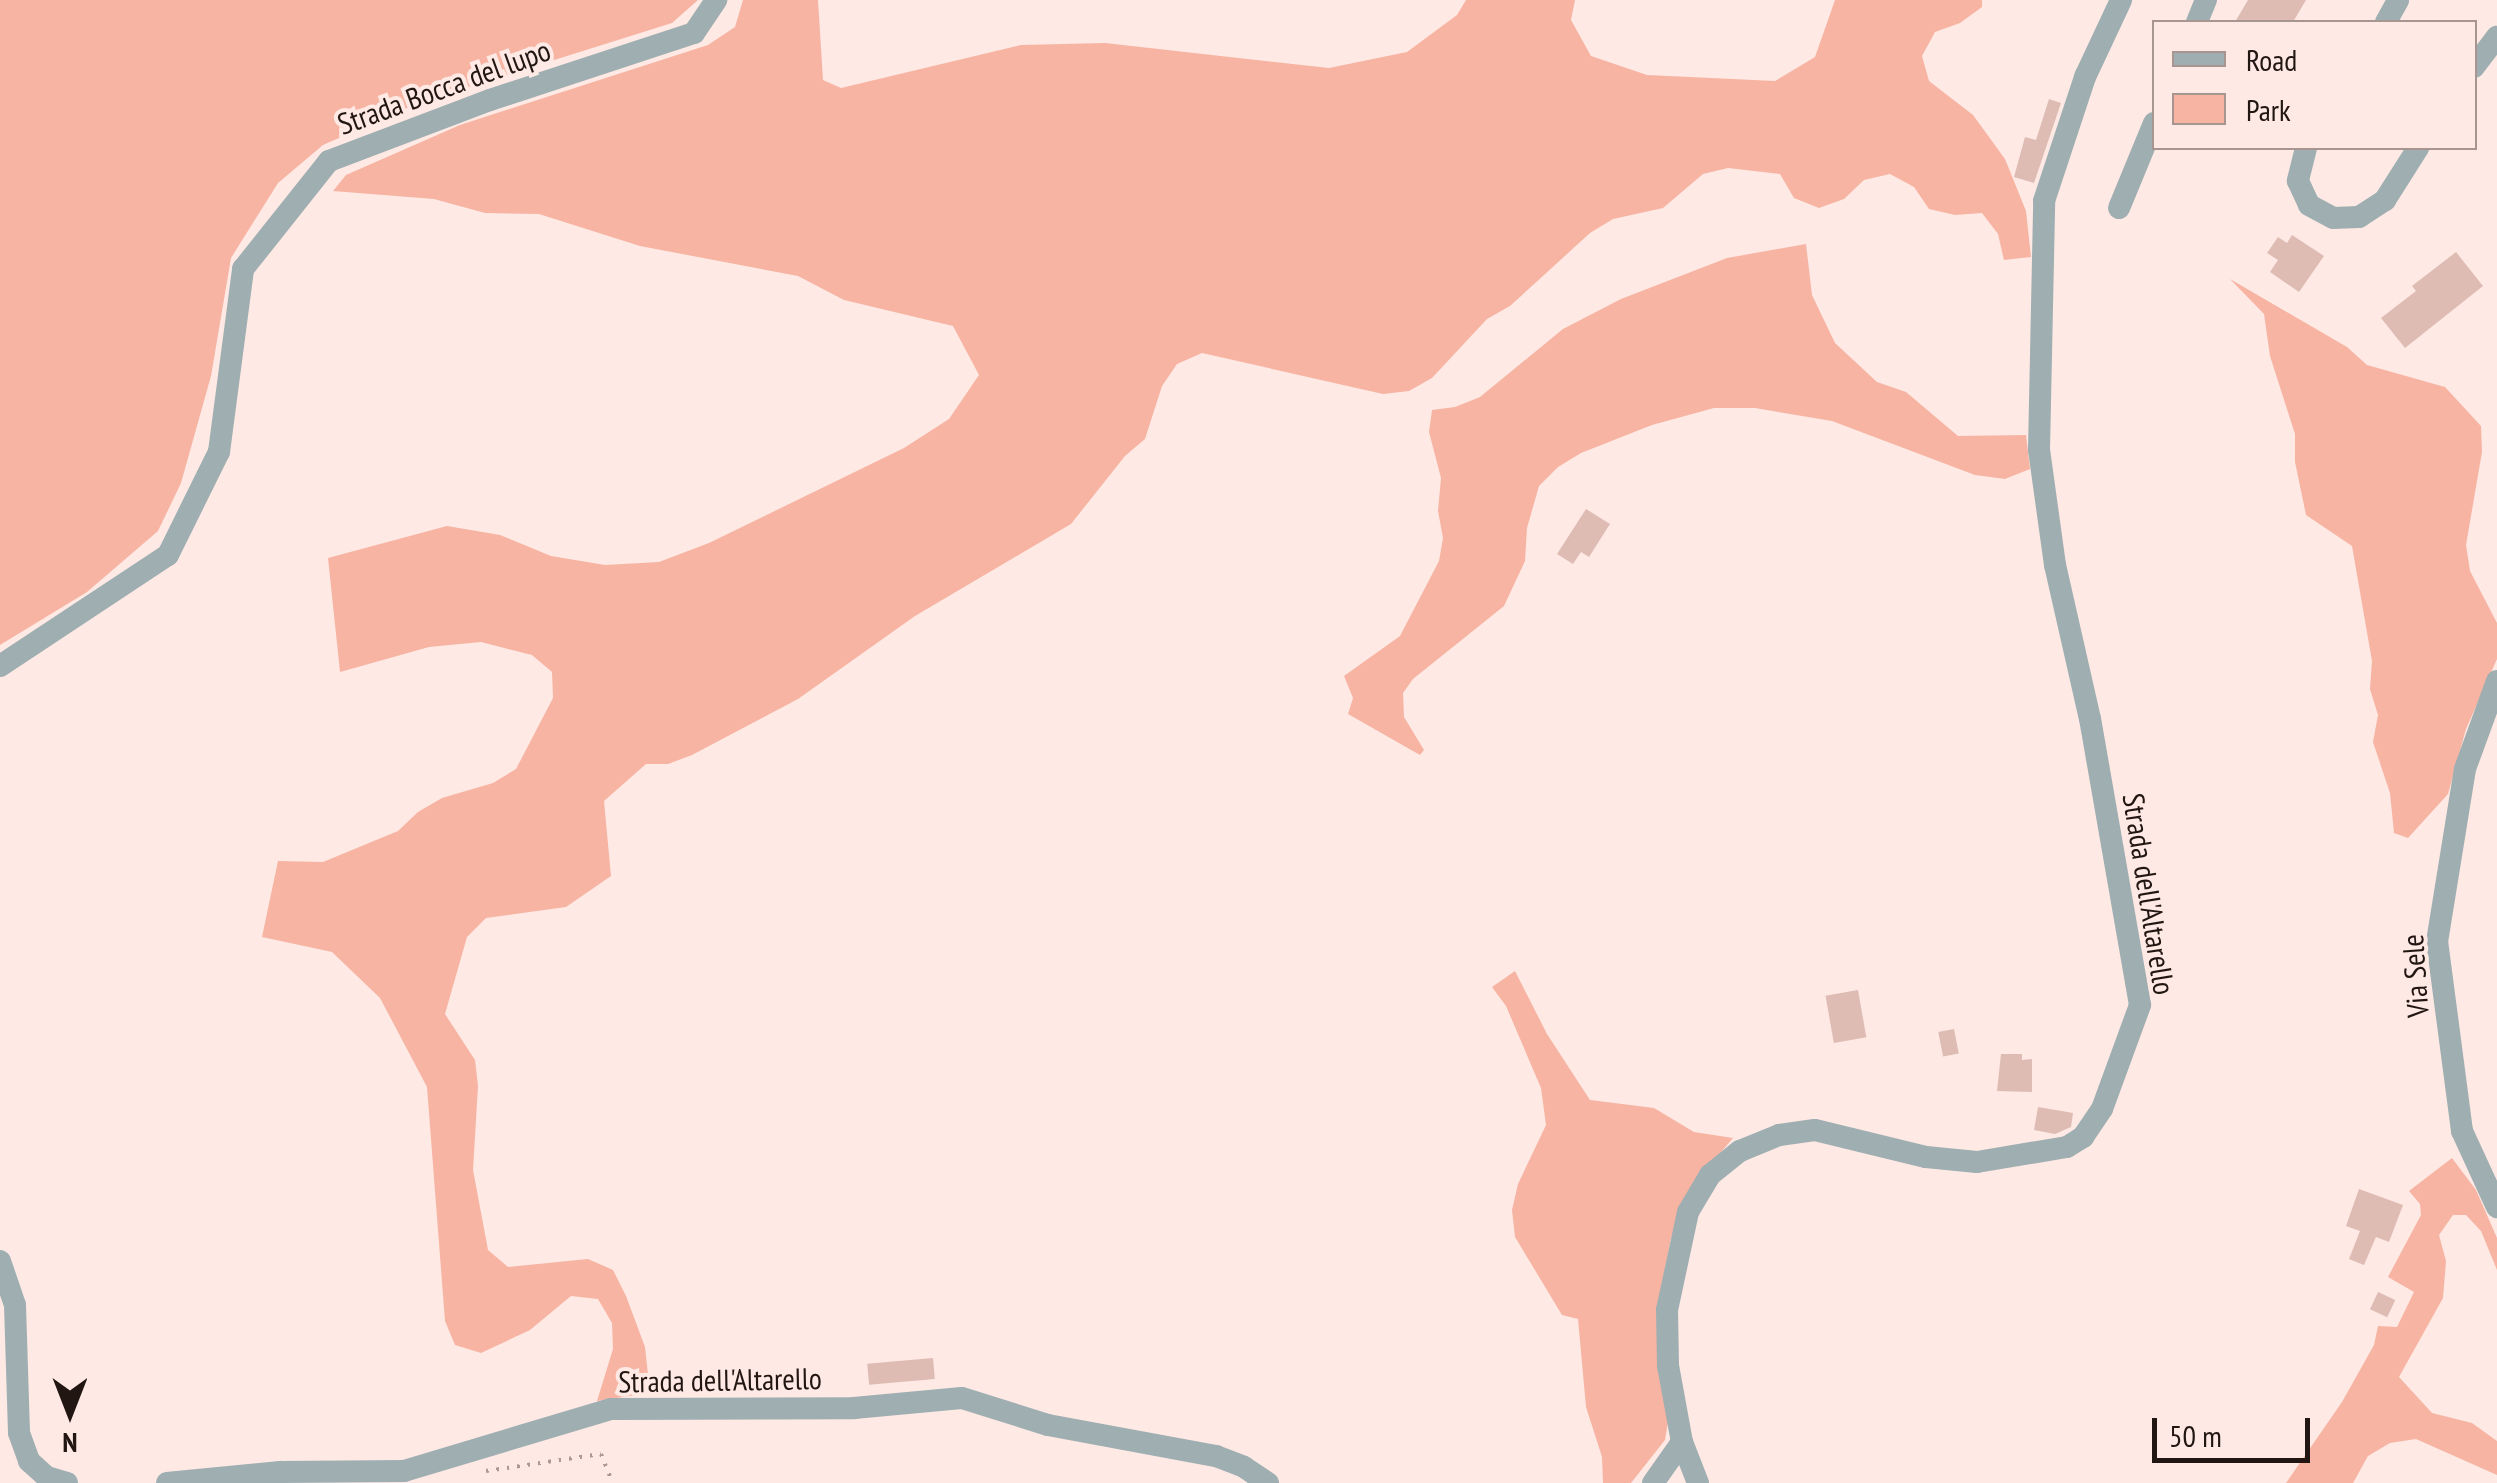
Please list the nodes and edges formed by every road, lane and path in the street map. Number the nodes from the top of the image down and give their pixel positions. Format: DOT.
graph roads {
  1 [pos="716,0"];
  2 [pos="2121,0"];
  3 [pos="2497,37"];
  4 [pos="2477,63"];
  5 [pos="2152,128"];
  6 [pos="2306,150"];
  7 [pos="2417,150"];
  8 [pos="2119,208"];
  9 [pos="0,666"];
  10 [pos="2497,681"];
  11 [pos="2497,1207"];
  12 [pos="0,1262"];
  13 [pos="1682,1442"];
  14 [pos="485,1471"];
  15 [pos="66,1483"];
  16 [pos="166,1483"];
  17 [pos="613,1483"];
  18 [pos="1268,1483"];
  19 [pos="1653,1483"];
  20 [pos="1698,1483"];
  1 -- 9 [label="street, Strada Bocca del lupo"];
  2 -- 13 [label="street, Strada dell'Altarello"];
  3 -- 4 [label="street"];
  5 -- 8 [label="street"];
  6 -- 7 [label="street"];
  10 -- 11 [label="street, Via Sele"];
  12 -- 15 [label="street"];
  13 -- 19 [label="street"];
  13 -- 20 [label="street, Strada dell'Altarello"];
  14 -- 17 [label="path"];
  16 -- 18 [label="street, Strada dell'Altarello"];
}
